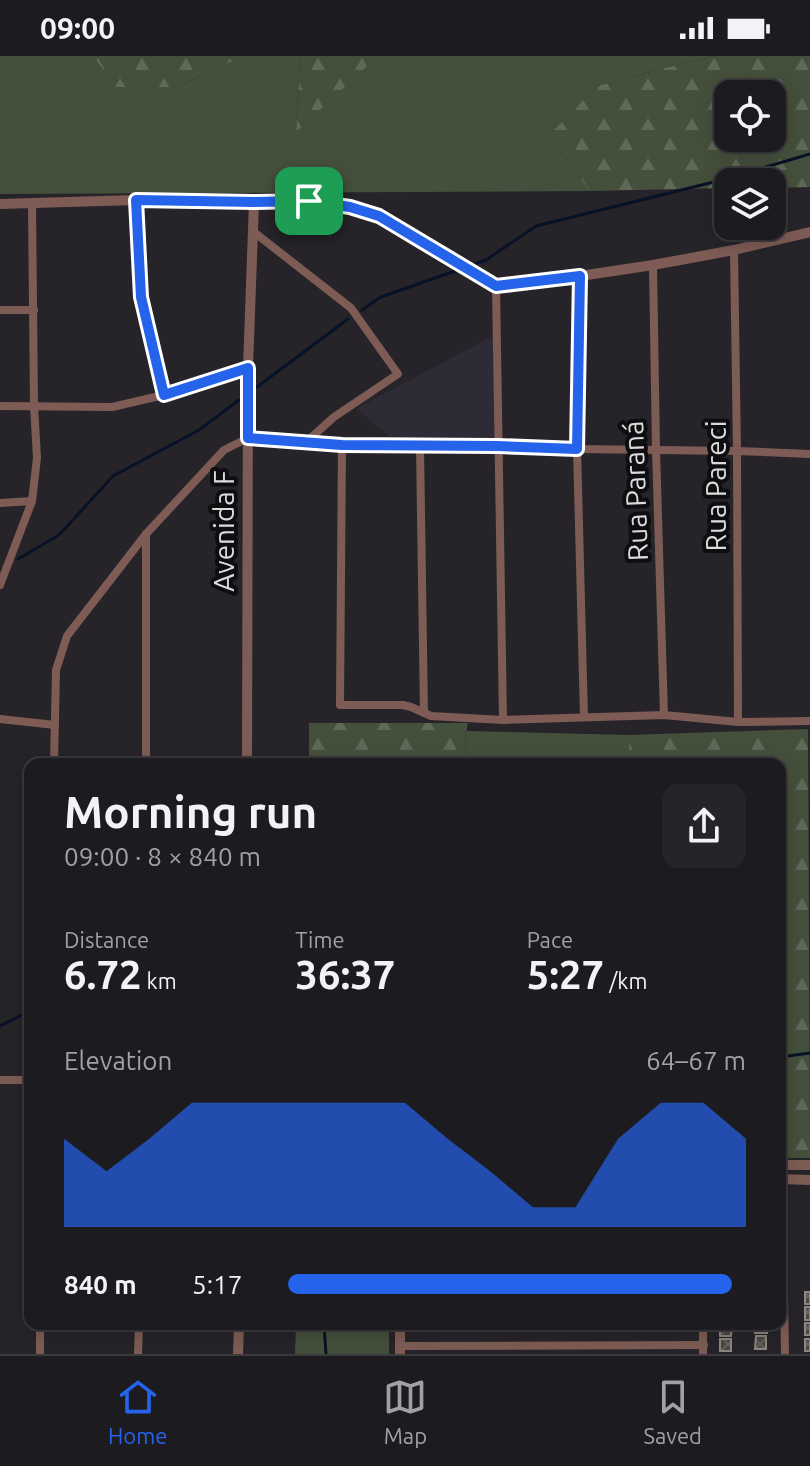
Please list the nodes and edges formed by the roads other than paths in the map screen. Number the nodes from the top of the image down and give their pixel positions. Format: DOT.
graph roads {
  1 [pos="136,200"];
  2 [pos="254,202"];
  3 [pos="0,204"];
  4 [pos="32,204"];
  5 [pos="810,232"];
  6 [pos="255,233"];
  7 [pos="734,250"];
  8 [pos="653,265"];
  9 [pos="580,276"];
  10 [pos="496,286"];
  11 [pos="0,310"];
  12 [pos="34,310"];
  13 [pos="248,368"];
  14 [pos="164,395"];
  15 [pos="0,406"];
  16 [pos="34,406"];
  17 [pos="248,438"];
  18 [pos="305,444"];
  19 [pos="342,445"];
  20 [pos="498,446"];
  21 [pos="420,447"];
  22 [pos="577,449"];
  23 [pos="656,450"];
  24 [pos="737,451"];
  25 [pos="810,454"];
  26 [pos="32,501"];
  27 [pos="0,503"];
  28 [pos="146,534"];
  29 [pos="0,585"];
  30 [pos="424,713"];
  31 [pos="664,715"];
  32 [pos="584,717"];
  33 [pos="0,719"];
  34 [pos="503,720"];
  35 [pos="810,721"];
  36 [pos="738,722"];
  37 [pos="55,725"];
  38 [pos="54,758"];
  39 [pos="146,758"];
  40 [pos="247,758"];
  41 [pos="0,1080"];
  42 [pos="24,1080"];
  43 [pos="786,1165"];
  44 [pos="810,1165"];
  45 [pos="786,1179"];
  46 [pos="810,1180"];
  47 [pos="40,1330"];
  48 [pos="139,1330"];
  49 [pos="239,1330"];
  50 [pos="703,1330"];
  51 [pos="784,1330"];
  52 [pos="400,1350"];
  53 [pos="704,1350"];
  54 [pos="40,1354"];
  55 [pos="138,1354"];
  56 [pos="238,1354"];
  57 [pos="785,1354"];
  1 -- 2 [label="street"];
  1 -- 4 [label="street"];
  1 -- 14 [label="street"];
  2 -- 6 [label="street, Avenida F"];
  2 -- 10 [label="street"];
  3 -- 4 [label="street"];
  4 -- 12 [label="street"];
  5 -- 7 [label="street"];
  6 -- 13 [label="street, Avenida F"];
  6 -- 18 [label="street"];
  7 -- 8 [label="street"];
  7 -- 24 [label="street, Rua Pareci"];
  8 -- 9 [label="street"];
  8 -- 23 [label="street, Rua Paraná"];
  9 -- 10 [label="street"];
  9 -- 22 [label="street"];
  10 -- 20 [label="street"];
  11 -- 12 [label="street"];
  12 -- 16 [label="street"];
  13 -- 14 [label="street"];
  13 -- 17 [label="street, Avenida F"];
  14 -- 16 [label="street"];
  15 -- 16 [label="street"];
  16 -- 26 [label="street"];
  17 -- 18 [label="street"];
  17 -- 28 [label="street"];
  17 -- 40 [label="street, Avenida F"];
  18 -- 19 [label="street"];
  19 -- 21 [label="street"];
  19 -- 30 [label="street"];
  20 -- 21 [label="street"];
  20 -- 22 [label="street"];
  20 -- 34 [label="street"];
  21 -- 30 [label="street"];
  22 -- 23 [label="street"];
  22 -- 32 [label="street"];
  23 -- 24 [label="street"];
  23 -- 31 [label="street, Rua Paraná"];
  24 -- 25 [label="street"];
  24 -- 36 [label="street, Rua Pareci"];
  26 -- 27 [label="street"];
  26 -- 29 [label="street"];
  28 -- 37 [label="street"];
  28 -- 39 [label="street"];
  30 -- 34 [label="street"];
  31 -- 32 [label="street"];
  31 -- 36 [label="street"];
  32 -- 34 [label="street"];
  33 -- 37 [label="street"];
  35 -- 36 [label="street"];
  37 -- 38 [label="street"];
  41 -- 42 [label="street"];
  43 -- 44 [label="street"];
  45 -- 46 [label="street"];
  47 -- 54 [label="street"];
  48 -- 55 [label="street"];
  49 -- 56 [label="street"];
  50 -- 53 [label="street"];
  51 -- 57 [label="street"];
  52 -- 53 [label="street"];
}
